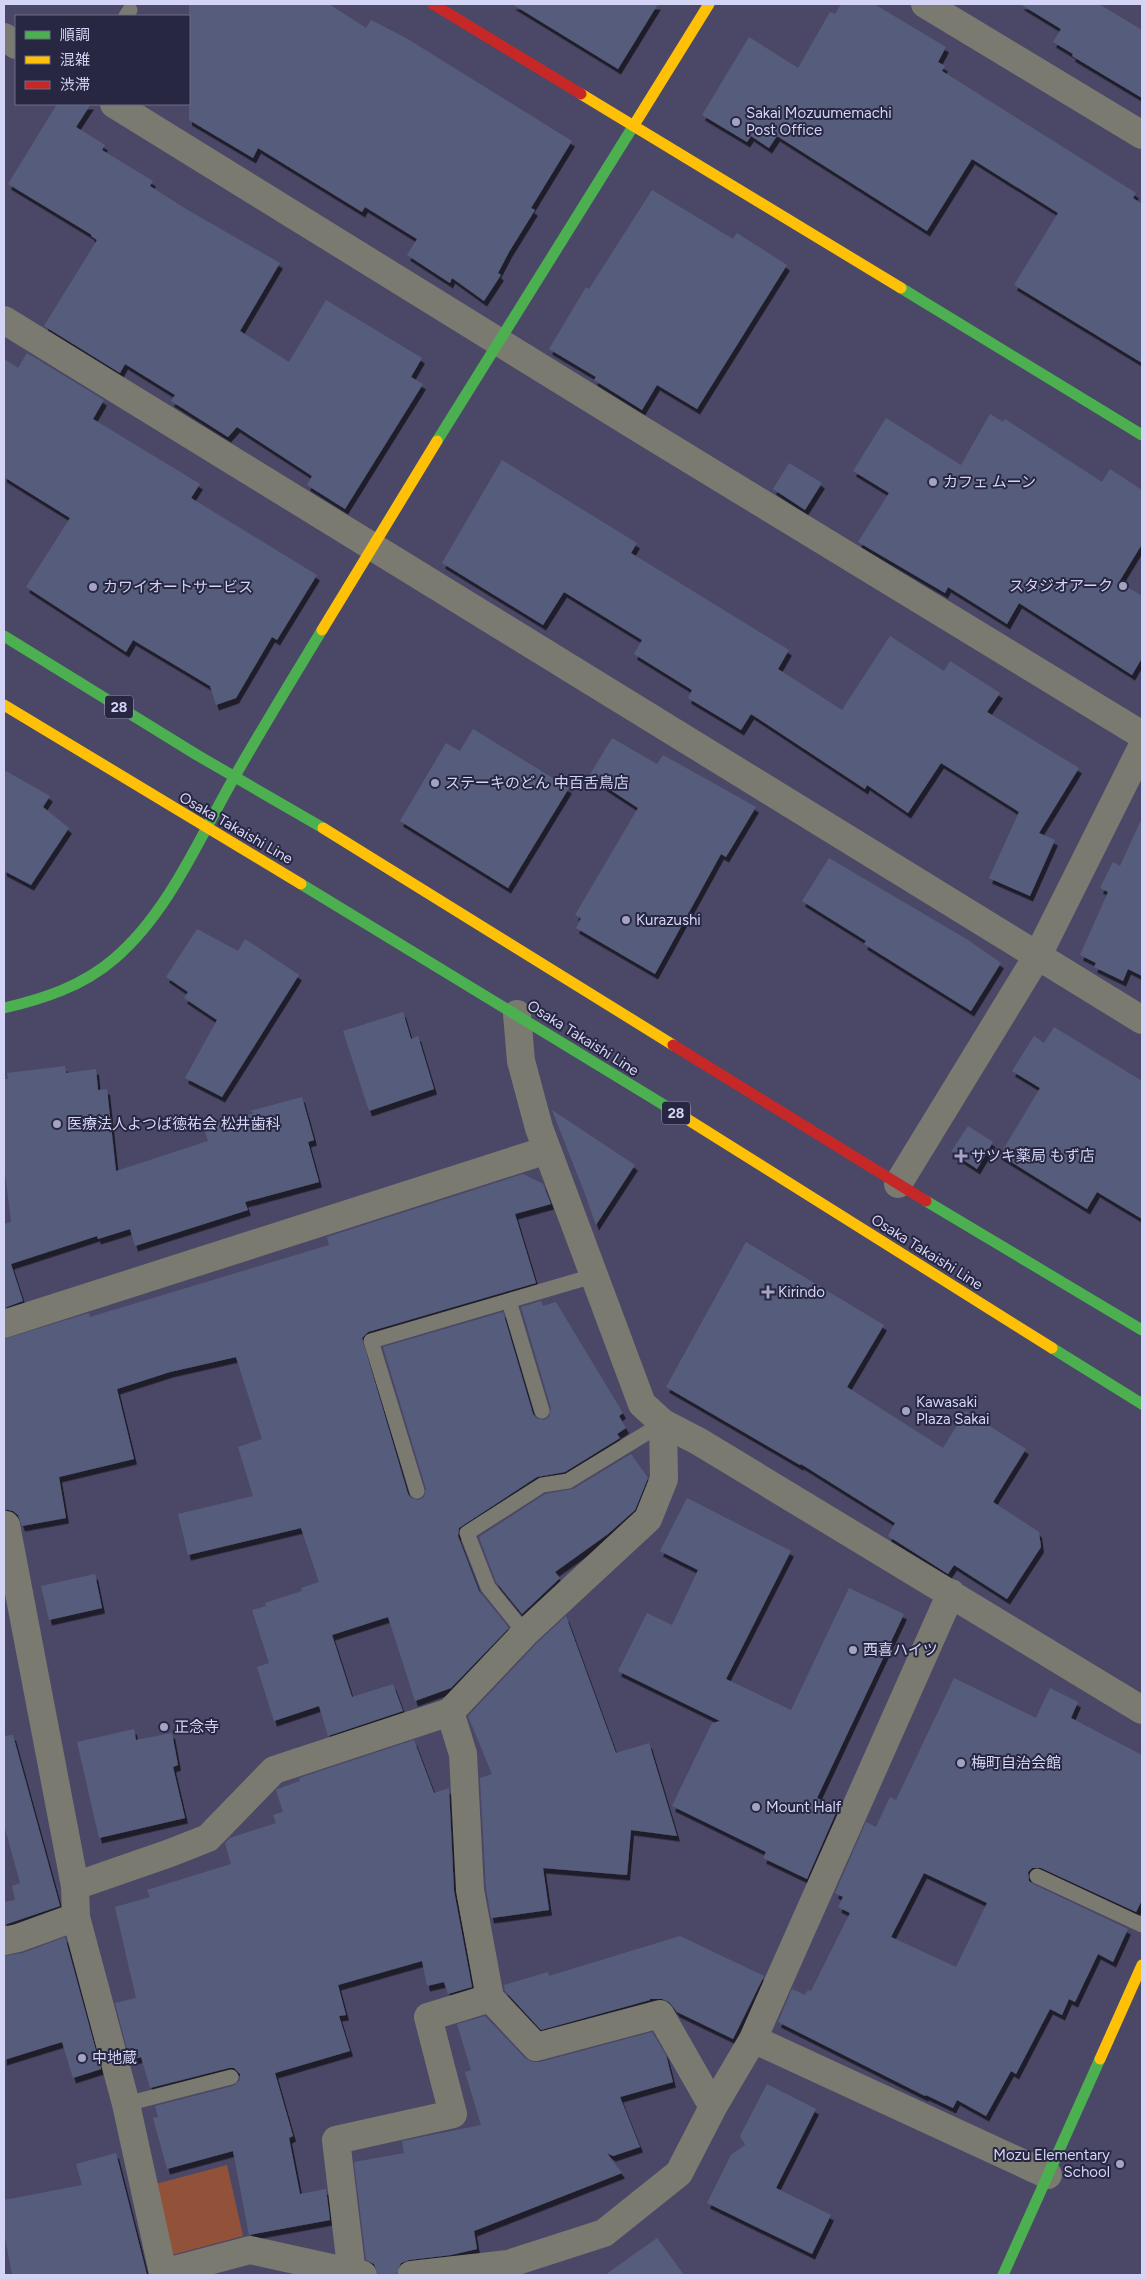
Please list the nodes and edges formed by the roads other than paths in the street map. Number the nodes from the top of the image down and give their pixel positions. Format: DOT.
graph roads {
  1 [pos="433,4"];
  2 [pos="709,4"];
  3 [pos="925,4"];
  4 [pos="4,37"];
  5 [pos="15,44"];
  6 [pos="116,105"];
  7 [pos="634,126"];
  8 [pos="1142,135"];
  9 [pos="4,320"];
  10 [pos="500,343"];
  11 [pos="1142,435"];
  12 [pos="372,548"];
  13 [pos="4,636"];
  14 [pos="4,705"];
  15 [pos="1142,735"];
  16 [pos="1142,747"];
  17 [pos="235,776"];
  18 [pos="206,828"];
  19 [pos="1038,955"];
  20 [pos="4,1008"];
  21 [pos="517,1014"];
  22 [pos="1142,1020"];
  23 [pos="547,1150"];
  24 [pos="898,1184"];
  25 [pos="593,1276"];
  26 [pos="509,1301"];
  27 [pos="4,1324"];
  28 [pos="1142,1330"];
  29 [pos="1142,1404"];
  30 [pos="542,1411"];
  31 [pos="663,1423"];
  32 [pos="417,1490"];
  33 [pos="4,1525"];
  34 [pos="951,1594"];
  35 [pos="525,1633"];
  36 [pos="1142,1710"];
  37 [pos="450,1712"];
  38 [pos="1037,1876"];
  39 [pos="75,1886"];
  40 [pos="76,1917"];
  41 [pos="1142,1925"];
  42 [pos="4,1941"];
  43 [pos="1142,1965"];
  44 [pos="490,1998"];
  45 [pos="1136,1999"];
  46 [pos="753,2039"];
  47 [pos="231,2078"];
  48 [pos="126,2104"];
  49 [pos="712,2107"];
  50 [pos="1048,2175"];
  51 [pos="529,2268"];
  52 [pos="355,2274"];
  53 [pos="411,2275"];
  54 [pos="1003,2275"];
  1 -- 7 [label="main road"];
  2 -- 7 [label="main road"];
  3 -- 8 [label="street"];
  4 -- 5 [label="street"];
  6 -- 10 [label="street"];
  7 -- 10 [label="main road"];
  7 -- 11 [label="main road"];
  9 -- 12 [label="street"];
  10 -- 12 [label="main road"];
  10 -- 15 [label="street"];
  12 -- 17 [label="main road"];
  12 -- 19 [label="street"];
  13 -- 17 [label="main road, 28"];
  14 -- 18 [label="main road, Osaka Takaishi Line / 28"];
  16 -- 19 [label="street"];
  17 -- 18 [label="main road"];
  17 -- 24 [label="main road, 28"];
  18 -- 20 [label="main road"];
  18 -- 21 [label="main road, Osaka Takaishi Line / 28"];
  19 -- 22 [label="street"];
  19 -- 24 [label="street"];
  21 -- 23 [label="street"];
  21 -- 29 [label="main road, Osaka Takaishi Line / 28"];
  23 -- 25 [label="street"];
  23 -- 27 [label="street"];
  24 -- 28 [label="main road, 28"];
  25 -- 26 [label="lane"];
  25 -- 31 [label="street"];
  26 -- 30 [label="lane"];
  26 -- 32 [label="lane"];
  31 -- 34 [label="street"];
  31 -- 35 [label="street"];
  31 -- 35 [label="lane"];
  33 -- 39 [label="street"];
  34 -- 36 [label="street"];
  34 -- 46 [label="street"];
  35 -- 37 [label="street"];
  37 -- 39 [label="street"];
  37 -- 44 [label="street"];
  38 -- 41 [label="lane"];
  39 -- 40 [label="street"];
  40 -- 42 [label="street"];
  40 -- 48 [label="street"];
  43 -- 45 [label="main road"];
  44 -- 49 [label="street"];
  44 -- 52 [label="street"];
  45 -- 50 [label="main road"];
  46 -- 49 [label="street"];
  46 -- 50 [label="street"];
  47 -- 48 [label="lane"];
  48 -- 52 [label="street"];
  49 -- 51 [label="street"];
  50 -- 54 [label="main road"];
  51 -- 53 [label="street"];
}
